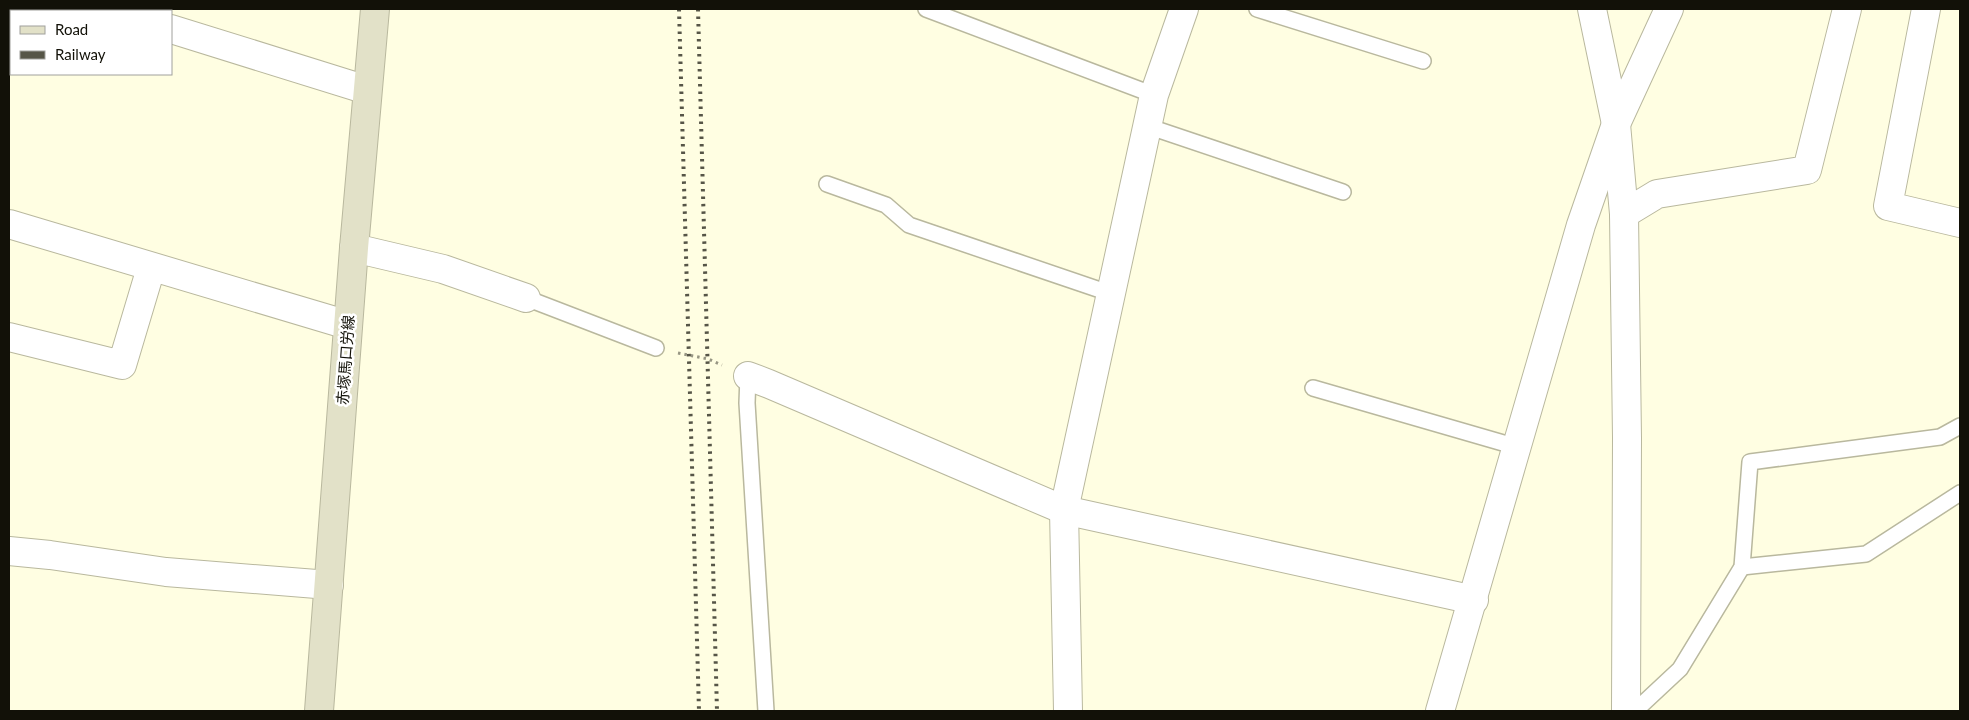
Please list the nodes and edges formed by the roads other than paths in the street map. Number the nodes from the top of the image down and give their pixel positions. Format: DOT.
graph roads {
  1 [pos="375,9"];
  2 [pos="926,9"];
  3 [pos="1184,9"];
  4 [pos="1257,9"];
  5 [pos="1592,9"];
  6 [pos="1669,9"];
  7 [pos="1847,9"];
  8 [pos="1926,9"];
  9 [pos="172,29"];
  10 [pos="1423,61"];
  11 [pos="366,90"];
  12 [pos="1154,95"];
  13 [pos="1616,124"];
  14 [pos="1147,126"];
  15 [pos="827,184"];
  16 [pos="1343,192"];
  17 [pos="1624,214"];
  18 [pos="1960,223"];
  19 [pos="9,224"];
  20 [pos="354,248"];
  21 [pos="151,268"];
  22 [pos="1109,294"];
  23 [pos="526,298"];
  24 [pos="348,325"];
  25 [pos="9,337"];
  26 [pos="656,348"];
  27 [pos="748,376"];
  28 [pos="1313,388"];
  29 [pos="1960,426"];
  30 [pos="1517,447"];
  31 [pos="1960,493"];
  32 [pos="1064,510"];
  33 [pos="9,551"];
  34 [pos="1742,567"];
  35 [pos="329,584"];
  36 [pos="1474,600"];
  37 [pos="319,711"];
  38 [pos="766,711"];
  39 [pos="1068,711"];
  40 [pos="1440,711"];
  41 [pos="1626,711"];
  42 [pos="1635,711"];
  1 -- 11 [label="main road, 赤塚馬口労線"];
  2 -- 12 [label="lane"];
  3 -- 12 [label="street"];
  4 -- 10 [label="lane"];
  5 -- 13 [label="street"];
  6 -- 13 [label="street"];
  7 -- 17 [label="street"];
  8 -- 18 [label="street"];
  9 -- 11 [label="street"];
  11 -- 20 [label="main road, 赤塚馬口労線"];
  12 -- 14 [label="street"];
  13 -- 17 [label="street"];
  13 -- 30 [label="street"];
  14 -- 16 [label="lane"];
  14 -- 22 [label="street"];
  15 -- 22 [label="lane"];
  17 -- 41 [label="street"];
  19 -- 21 [label="street"];
  20 -- 23 [label="street"];
  20 -- 24 [label="main road, 赤塚馬口労線"];
  21 -- 24 [label="street"];
  21 -- 25 [label="street"];
  22 -- 32 [label="street"];
  23 -- 26 [label="lane"];
  24 -- 35 [label="main road, 赤塚馬口労線"];
  27 -- 32 [label="street"];
  27 -- 38 [label="lane"];
  28 -- 30 [label="lane"];
  29 -- 34 [label="lane"];
  30 -- 36 [label="street"];
  31 -- 34 [label="lane"];
  32 -- 36 [label="street"];
  32 -- 39 [label="street"];
  33 -- 35 [label="street"];
  34 -- 42 [label="lane"];
  35 -- 37 [label="main road, 赤塚馬口労線"];
  36 -- 40 [label="street"];
}
